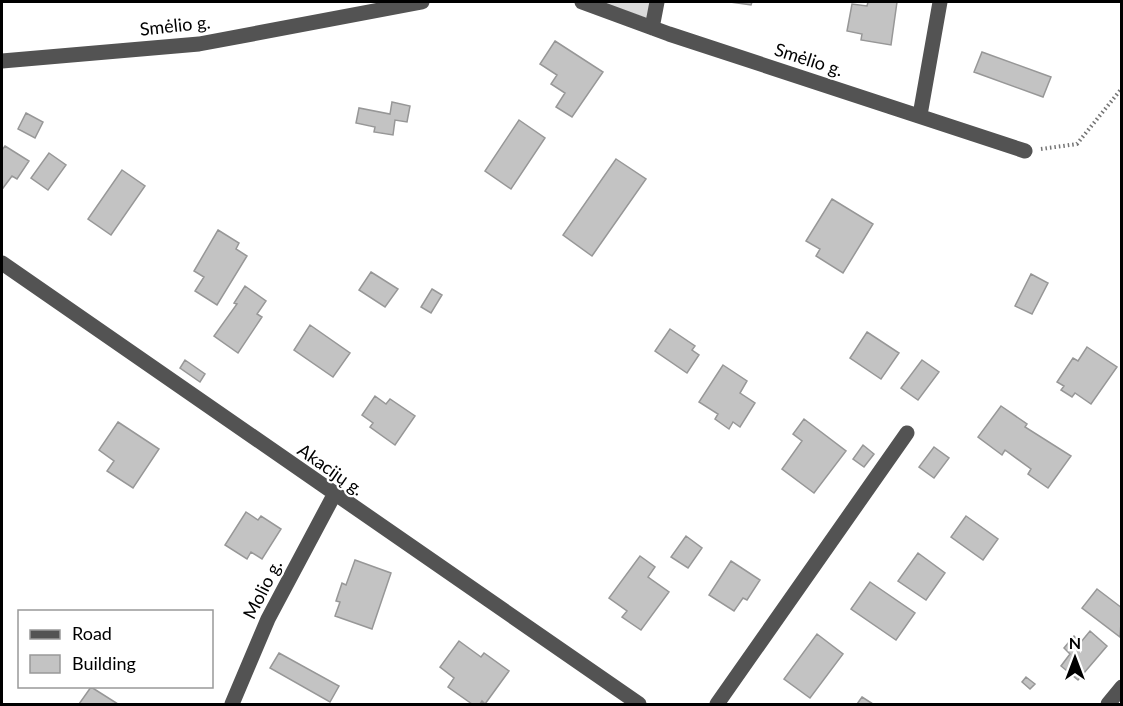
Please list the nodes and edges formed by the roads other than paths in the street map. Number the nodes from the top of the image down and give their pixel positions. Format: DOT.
graph roads {
  1 [pos="422,2"];
  2 [pos="582,2"];
  3 [pos="657,2"];
  4 [pos="940,2"];
  5 [pos="652,28"];
  6 [pos="2,61"];
  7 [pos="920,116"];
  8 [pos="1025,151"];
  9 [pos="2,263"];
  10 [pos="907,433"];
  11 [pos="334,495"];
  12 [pos="1122,687"];
  13 [pos="232,705"];
  14 [pos="639,705"];
  15 [pos="717,705"];
  16 [pos="1108,705"];
  1 -- 6 [label="street, Smėlio g."];
  2 -- 5 [label="street, Smėlio g."];
  3 -- 5 [label="street"];
  4 -- 7 [label="street"];
  5 -- 7 [label="street, Smėlio g."];
  7 -- 8 [label="street, Smėlio g."];
  9 -- 11 [label="street, Akacijų g."];
  10 -- 15 [label="street"];
  11 -- 13 [label="street, Molio g."];
  11 -- 14 [label="street, Akacijų g."];
  12 -- 16 [label="street"];
}
